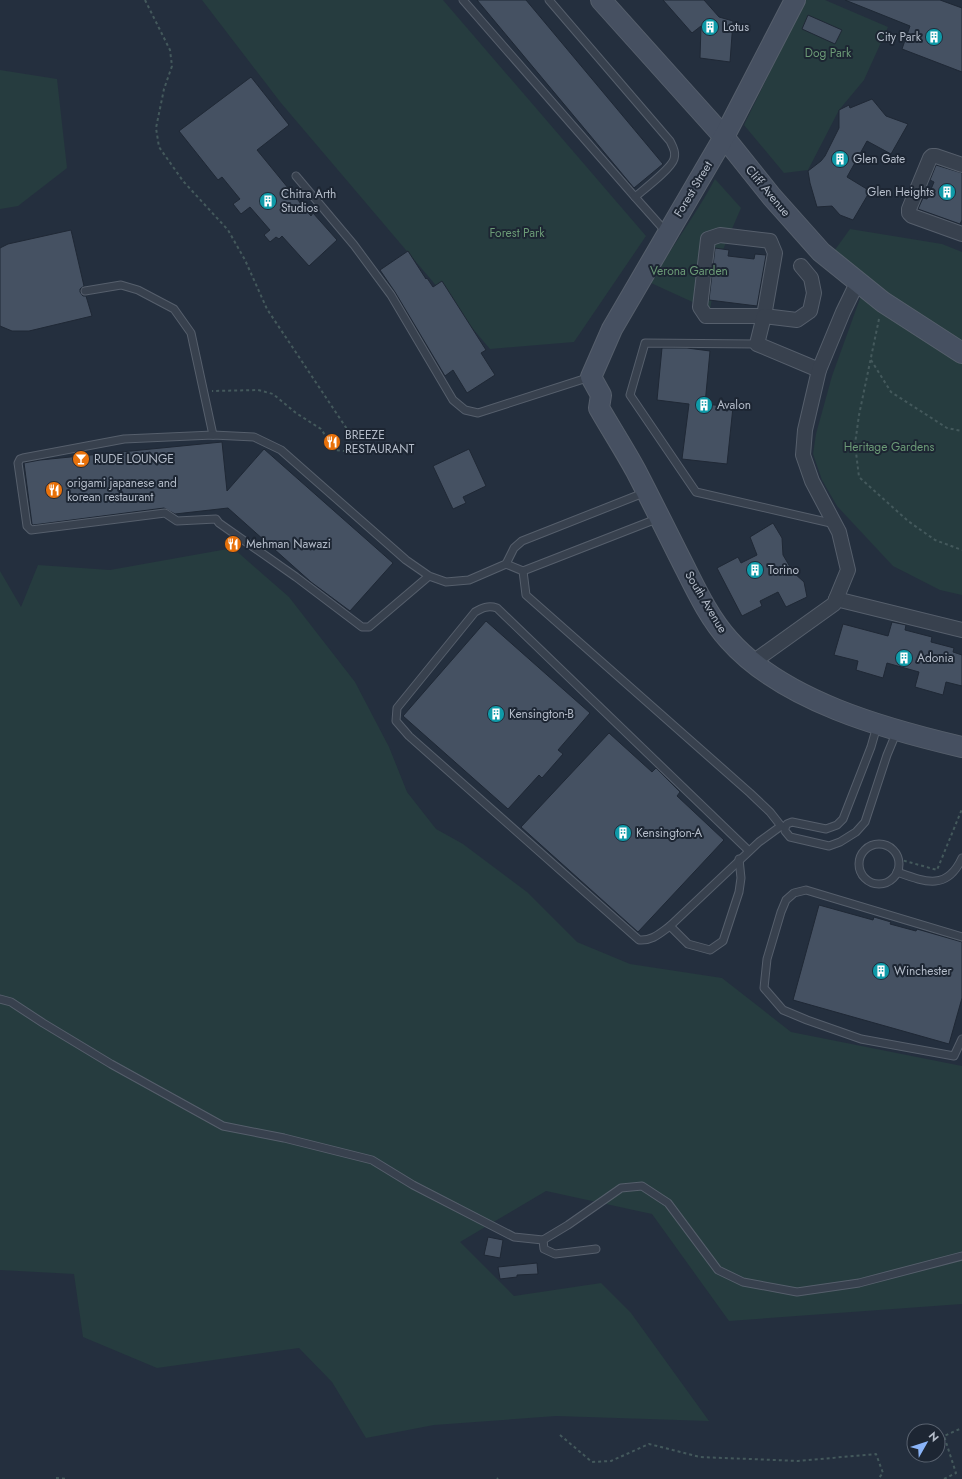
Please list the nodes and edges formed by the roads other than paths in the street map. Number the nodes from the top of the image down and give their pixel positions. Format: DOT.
graph roads {
  1 [pos="463,0"];
  2 [pos="549,0"];
  3 [pos="601,0"];
  4 [pos="795,0"];
  5 [pos="724,137"];
  6 [pos="962,165"];
  7 [pos="296,176"];
  8 [pos="635,197"];
  9 [pos="667,232"];
  10 [pos="962,234"];
  11 [pos="801,266"];
  12 [pos="858,281"];
  13 [pos="85,291"];
  14 [pos="764,316"];
  15 [pos="757,344"];
  16 [pos="962,354"];
  17 [pos="819,370"];
  18 [pos="591,377"];
  19 [pos="601,395"];
  20 [pos="214,435"];
  21 [pos="646,492"];
  22 [pos="659,518"];
  23 [pos="835,524"];
  24 [pos="506,564"];
  25 [pos="523,571"];
  26 [pos="429,576"];
  27 [pos="836,599"];
  28 [pos="962,630"];
  29 [pos="760,656"];
  30 [pos="878,724"];
  31 [pos="897,730"];
  32 [pos="962,740"];
  33 [pos="962,747"];
  34 [pos="783,826"];
  35 [pos="749,851"];
  36 [pos="962,858"];
  37 [pos="739,859"];
  38 [pos="898,872"];
  39 [pos="670,926"];
  40 [pos="962,937"];
  41 [pos="0,999"];
  42 [pos="962,1039"];
  43 [pos="543,1240"];
  44 [pos="596,1249"];
  45 [pos="962,1256"];
  1 -- 8 [label="lane"];
  2 -- 8 [label="lane"];
  3 -- 5 [label="street, Cliff Avenue"];
  4 -- 5 [label="street, Forest Street"];
  5 -- 9 [label="street, Forest Street"];
  5 -- 12 [label="street, Cliff Avenue"];
  6 -- 10 [label="street"];
  7 -- 18 [label="lane"];
  8 -- 9 [label="lane"];
  9 -- 18 [label="street, Forest Street"];
  11 -- 14 [label="street"];
  12 -- 16 [label="street, Cliff Avenue"];
  12 -- 17 [label="street"];
  13 -- 20 [label="lane"];
  14 -- 14 [label="street"];
  14 -- 15 [label="street"];
  15 -- 17 [label="street"];
  15 -- 23 [label="lane"];
  17 -- 23 [label="street"];
  18 -- 19 [label="street, South Avenue"];
  19 -- 21 [label="street, South Avenue"];
  19 -- 29 [label="street"];
  20 -- 26 [label="lane"];
  20 -- 26 [label="lane"];
  21 -- 22 [label="street, South Avenue"];
  21 -- 24 [label="lane"];
  22 -- 25 [label="lane"];
  22 -- 30 [label="street, South Avenue"];
  23 -- 27 [label="street"];
  24 -- 25 [label="lane"];
  24 -- 26 [label="lane"];
  25 -- 34 [label="lane"];
  27 -- 28 [label="street"];
  27 -- 29 [label="street"];
  29 -- 32 [label="street"];
  30 -- 31 [label="street, South Avenue"];
  30 -- 34 [label="lane"];
  31 -- 33 [label="street, South Avenue"];
  31 -- 34 [label="lane"];
  34 -- 35 [label="lane"];
  35 -- 37 [label="lane"];
  35 -- 39 [label="lane"];
  36 -- 38 [label="lane"];
  37 -- 39 [label="lane"];
  37 -- 39 [label="lane"];
  38 -- 38 [label="lane"];
  40 -- 42 [label="lane"];
  41 -- 43 [label="lane"];
  43 -- 44 [label="lane"];
  43 -- 45 [label="lane"];
}
